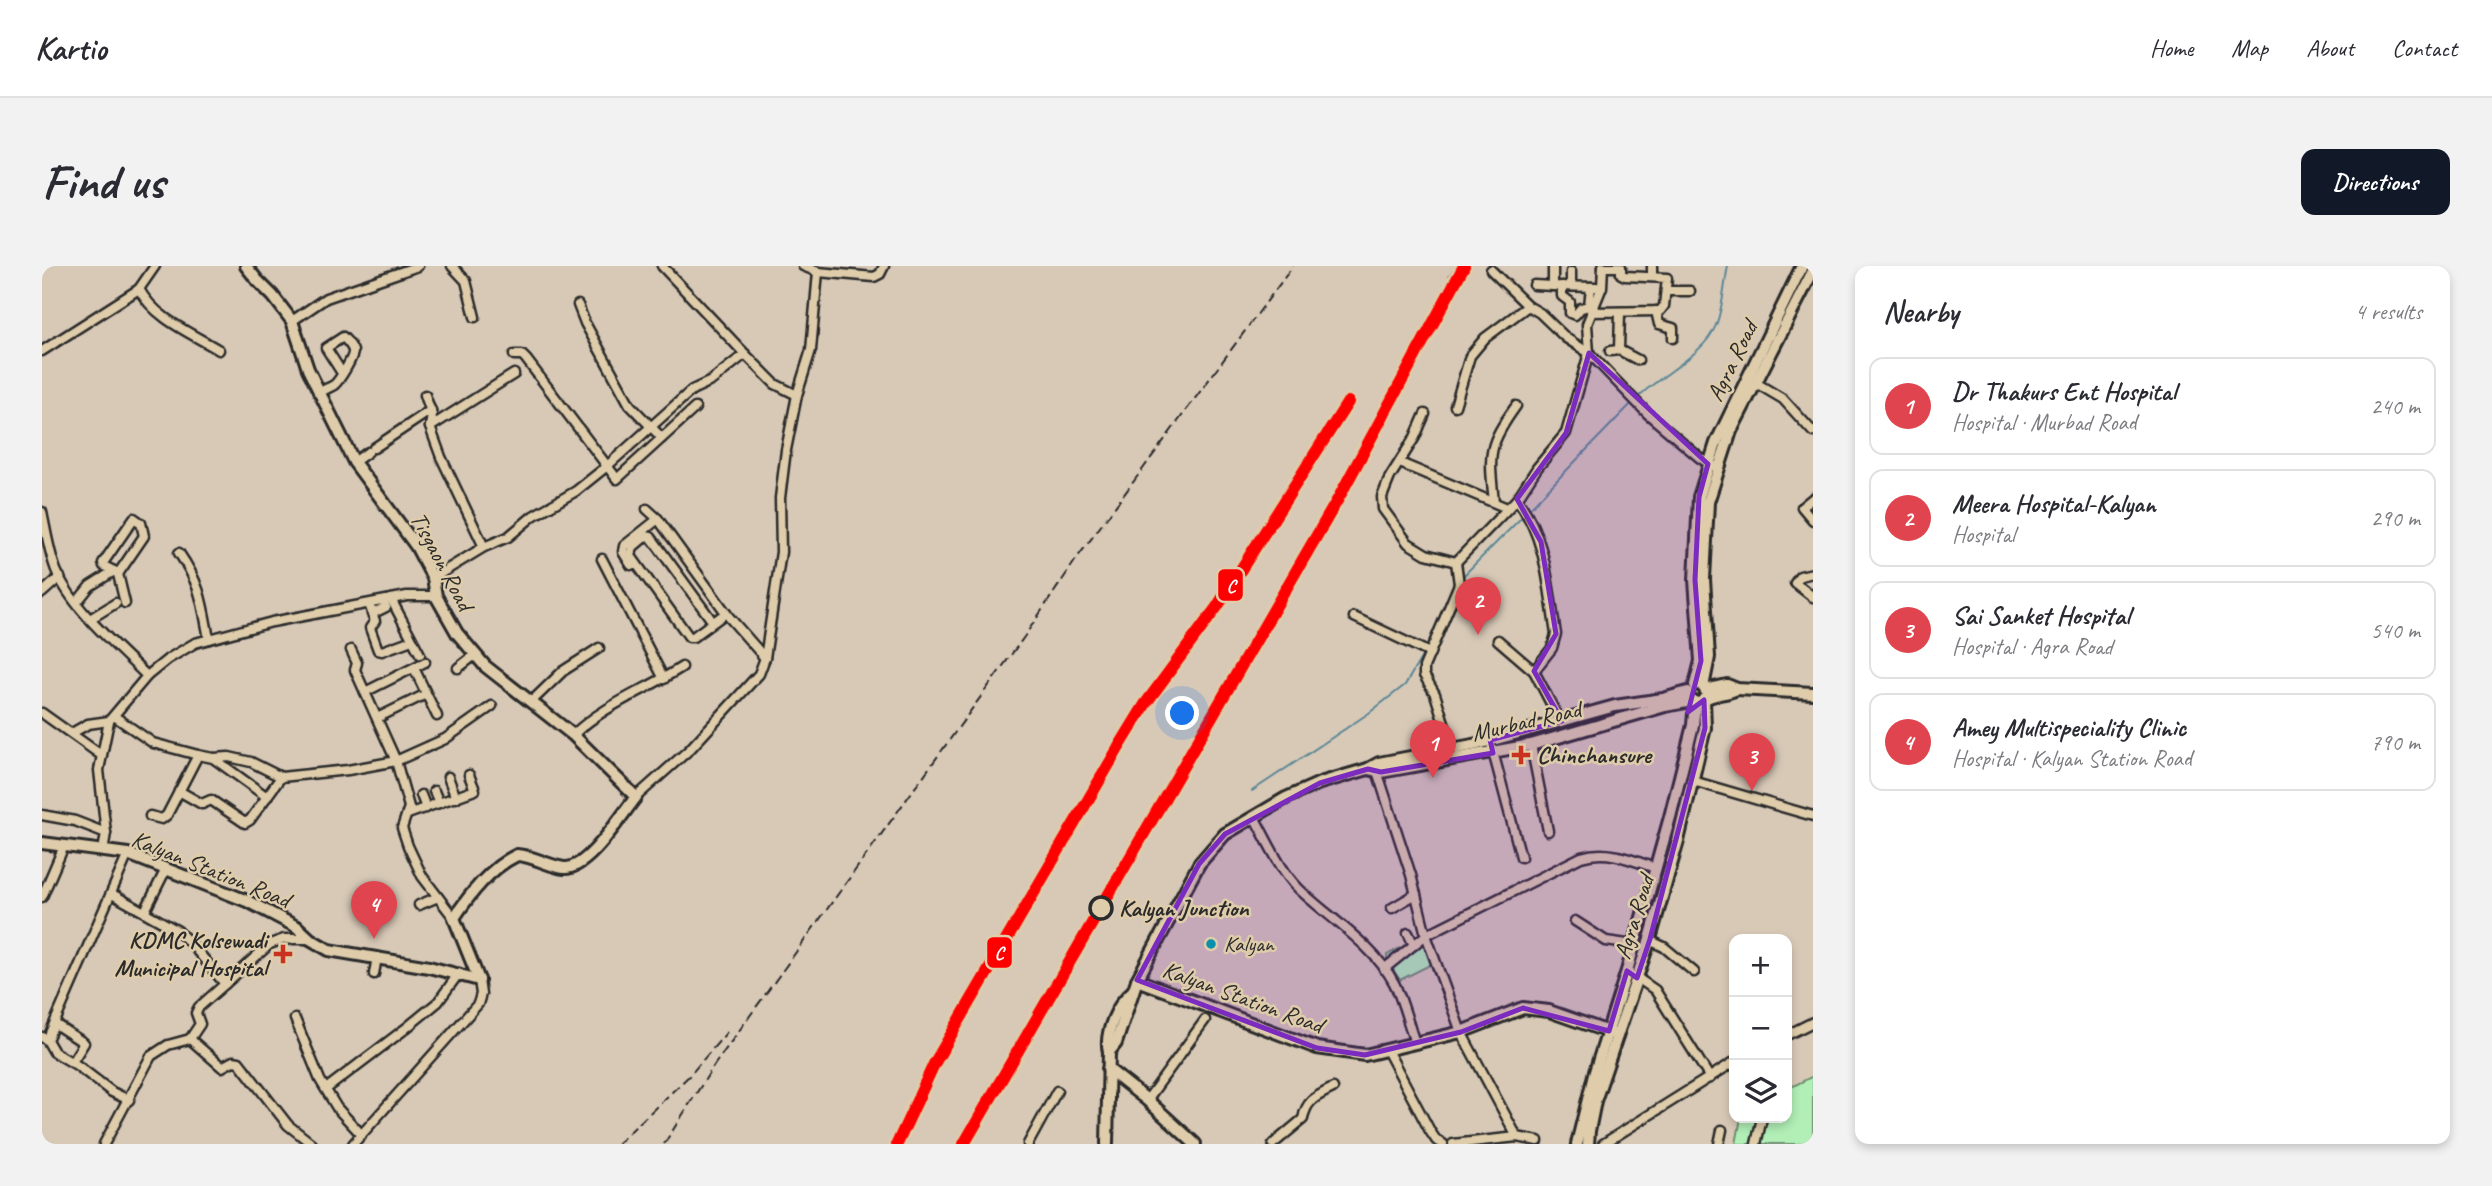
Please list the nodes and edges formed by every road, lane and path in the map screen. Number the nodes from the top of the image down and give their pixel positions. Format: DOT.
graph roads {
  1 [pos="155,266"];
  2 [pos="246,266"];
  3 [pos="418,266"];
  4 [pos="452,266"];
  5 [pos="662,266"];
  6 [pos="805,266"];
  7 [pos="884,266"];
  8 [pos="1553,266"];
  9 [pos="1603,266"];
  10 [pos="1652,266"];
  11 [pos="1802,266"];
  12 [pos="1490,270"];
  13 [pos="1813,271"];
  14 [pos="818,272"];
  15 [pos="1571,272"];
  16 [pos="1652,277"];
  17 [pos="1534,285"];
  18 [pos="1562,286"];
  19 [pos="1591,287"];
  20 [pos="1602,287"];
  21 [pos="139,289"];
  22 [pos="1666,291"];
  23 [pos="1690,291"];
  24 [pos="578,305"];
  25 [pos="1528,306"];
  26 [pos="1656,311"];
  27 [pos="1591,312"];
  28 [pos="1619,312"];
  29 [pos="475,317"];
  30 [pos="292,321"];
  31 [pos="1673,338"];
  32 [pos="219,350"];
  33 [pos="1619,350"];
  34 [pos="42,351"];
  35 [pos="1609,351"];
  36 [pos="745,354"];
  37 [pos="1589,354"];
  38 [pos="514,355"];
  39 [pos="1638,360"];
  40 [pos="342,373"];
  41 [pos="514,374"];
  42 [pos="1756,383"];
  43 [pos="318,393"];
  44 [pos="425,395"];
  45 [pos="797,395"];
  46 [pos="1455,406"];
  47 [pos="1516,406"];
  48 [pos="695,408"];
  49 [pos="431,410"];
  50 [pos="1424,414"];
  51 [pos="430,426"];
  52 [pos="651,426"];
  53 [pos="1813,432"];
  54 [pos="662,438"];
  55 [pos="354,462"];
  56 [pos="1400,463"];
  57 [pos="1714,466"];
  58 [pos="606,467"];
  59 [pos="1813,498"];
  60 [pos="1517,499"];
  61 [pos="1494,502"];
  62 [pos="1507,508"];
  63 [pos="647,509"];
  64 [pos="42,512"];
  65 [pos="658,519"];
  66 [pos="1813,520"];
  67 [pos="484,547"];
  68 [pos="179,553"];
  69 [pos="602,559"];
  70 [pos="1457,566"];
  71 [pos="116,573"];
  72 [pos="1813,573"];
  73 [pos="60,577"];
  74 [pos="433,579"];
  75 [pos="42,593"];
  76 [pos="436,596"];
  77 [pos="1813,597"];
  78 [pos="77,602"];
  79 [pos="389,603"];
  80 [pos="369,604"];
  81 [pos="372,614"];
  82 [pos="727,615"];
  83 [pos="1354,617"];
  84 [pos="710,618"];
  85 [pos="90,619"];
  86 [pos="209,639"];
  87 [pos="412,640"];
  88 [pos="1498,640"];
  89 [pos="599,649"];
  90 [pos="351,650"];
  91 [pos="1430,653"];
  92 [pos="420,654"];
  93 [pos="475,654"];
  94 [pos="765,658"];
  95 [pos="425,663"];
  96 [pos="682,667"];
  97 [pos="414,668"];
  98 [pos="458,668"];
  99 [pos="1534,671"];
  100 [pos="147,676"];
  101 [pos="664,679"];
  102 [pos="365,692"];
  103 [pos="1813,693"];
  104 [pos="426,694"];
  105 [pos="1698,694"];
  106 [pos="531,702"];
  107 [pos="492,706"];
  108 [pos="42,713"];
  109 [pos="437,716"];
  110 [pos="377,718"];
  111 [pos="111,719"];
  112 [pos="1560,721"];
  113 [pos="72,733"];
  114 [pos="573,735"];
  115 [pos="1490,740"];
  116 [pos="1531,745"];
  117 [pos="1452,748"];
  118 [pos="1493,753"];
  119 [pos="101,755"];
  120 [pos="198,755"];
  121 [pos="213,758"];
  122 [pos="396,761"];
  123 [pos="1374,768"];
  124 [pos="469,775"];
  125 [pos="281,777"];
  126 [pos="448,777"];
  127 [pos="1693,781"];
  128 [pos="179,791"];
  129 [pos="434,791"];
  130 [pos="421,795"];
  131 [pos="267,797"];
  132 [pos="636,797"];
  133 [pos="453,798"];
  134 [pos="439,803"];
  135 [pos="426,808"];
  136 [pos="455,811"];
  137 [pos="408,814"];
  138 [pos="42,815"];
  139 [pos="150,816"];
  140 [pos="1813,816"];
  141 [pos="1254,817"];
  142 [pos="1549,831"];
  143 [pos="106,833"];
  144 [pos="42,843"];
  145 [pos="64,846"];
  146 [pos="103,850"];
  147 [pos="128,854"];
  148 [pos="1521,857"];
  149 [pos="1655,868"];
  150 [pos="166,869"];
  151 [pos="112,894"];
  152 [pos="1416,894"];
  153 [pos="42,897"];
  154 [pos="438,897"];
  155 [pos="419,905"];
  156 [pos="1392,908"];
  157 [pos="145,911"];
  158 [pos="454,918"];
  159 [pos="1575,921"];
  160 [pos="1408,933"];
  161 [pos="1426,935"];
  162 [pos="310,939"];
  163 [pos="1649,940"];
  164 [pos="1414,945"];
  165 [pos="1634,945"];
  166 [pos="377,957"];
  167 [pos="1384,969"];
  168 [pos="1694,972"];
  169 [pos="459,973"];
  170 [pos="374,974"];
  171 [pos="1632,975"];
  172 [pos="479,980"];
  173 [pos="225,984"];
  174 [pos="1135,986"];
  175 [pos="295,1019"];
  176 [pos="1205,1020"];
  177 [pos="1813,1022"];
  178 [pos="55,1024"];
  179 [pos="1461,1032"];
  180 [pos="1792,1032"];
  181 [pos="1613,1033"];
  182 [pos="45,1038"];
  183 [pos="190,1039"];
  184 [pos="1415,1043"];
  185 [pos="58,1050"];
  186 [pos="1387,1050"];
  187 [pos="74,1060"];
  188 [pos="1729,1065"];
  189 [pos="1108,1069"];
  190 [pos="1710,1078"];
  191 [pos="1333,1088"];
  192 [pos="326,1089"];
  193 [pos="1057,1091"];
  194 [pos="129,1100"];
  195 [pos="1147,1100"];
  196 [pos="1761,1123"];
  197 [pos="1722,1130"];
  198 [pos="1584,1131"];
  199 [pos="361,1134"];
  200 [pos="1517,1137"];
  201 [pos="1538,1141"];
  202 [pos="104,1144"];
  203 [pos="312,1144"];
  204 [pos="353,1144"];
  205 [pos="1028,1144"];
  206 [pos="1107,1144"];
  207 [pos="1195,1144"];
  208 [pos="1273,1144"];
  209 [pos="1443,1144"];
  210 [pos="1453,1144"];
  211 [pos="1577,1144"];
  212 [pos="1588,1144"];
  213 [pos="1604,1144"];
  214 [pos="1719,1144"];
  215 [pos="1756,1144"];
  1 -- 21 [label="street"];
  2 -- 30 [label="street, Tisgaon Road"];
  3 -- 30 [label="street"];
  4 -- 29 [label="street"];
  5 -- 36 [label="street"];
  6 -- 14 [label="street"];
  7 -- 14 [label="street"];
  8 -- 18 [label="street"];
  9 -- 16 [label="street"];
  9 -- 20 [label="street"];
  10 -- 16 [label="street"];
  11 -- 57 [label="street, Agra Road"];
  12 -- 25 [label="street"];
  13 -- 42 [label="street, Agra Road"];
  14 -- 45 [label="street"];
  15 -- 18 [label="street"];
  16 -- 22 [label="street"];
  17 -- 18 [label="street"];
  18 -- 19 [label="street"];
  18 -- 19 [label="street"];
  19 -- 20 [label="street"];
  20 -- 27 [label="street"];
  21 -- 32 [label="street"];
  21 -- 34 [label="street"];
  22 -- 23 [label="street"];
  22 -- 26 [label="street"];
  24 -- 52 [label="street"];
  25 -- 37 [label="street"];
  25 -- 46 [label="street"];
  26 -- 28 [label="street"];
  26 -- 31 [label="street"];
  27 -- 28 [label="street"];
  27 -- 37 [label="street"];
  28 -- 33 [label="street"];
  30 -- 43 [label="street, Tisgaon Road"];
  33 -- 35 [label="street"];
  33 -- 39 [label="street"];
  36 -- 45 [label="street"];
  36 -- 52 [label="street"];
  37 -- 57 [label="street"];
  37 -- 60 [label="street"];
  38 -- 58 [label="street"];
  40 -- 43 [label="street"];
  41 -- 51 [label="street"];
  42 -- 53 [label="street"];
  42 -- 57 [label="street, Agra Road"];
  43 -- 55 [label="street, Tisgaon Road"];
  44 -- 49 [label="street"];
  45 -- 94 [label="street"];
  47 -- 61 [label="street"];
  48 -- 54 [label="street"];
  49 -- 51 [label="street"];
  49 -- 55 [label="street"];
  50 -- 56 [label="street"];
  51 -- 67 [label="street"];
  52 -- 54 [label="street"];
  52 -- 58 [label="street"];
  54 -- 58 [label="street"];
  55 -- 74 [label="street, Tisgaon Road"];
  56 -- 61 [label="street"];
  56 -- 70 [label="street"];
  57 -- 105 [label="street, Agra Road"];
  58 -- 67 [label="street"];
  59 -- 66 [label="street"];
  60 -- 62 [label="street"];
  60 -- 99 [label="street"];
  61 -- 62 [label="street"];
  62 -- 70 [label="street"];
  63 -- 65 [label="street"];
  64 -- 73 [label="street"];
  65 -- 82 [label="street"];
  65 -- 82 [label="street"];
  67 -- 74 [label="street"];
  68 -- 86 [label="street"];
  69 -- 101 [label="street"];
  70 -- 91 [label="street"];
  71 -- 71 [label="street"];
  71 -- 78 [label="street"];
  71 -- 85 [label="street"];
  72 -- 77 [label="street"];
  73 -- 75 [label="street"];
  73 -- 78 [label="street"];
  74 -- 76 [label="street, Tisgaon Road"];
  76 -- 79 [label="street"];
  76 -- 93 [label="street, Tisgaon Road"];
  78 -- 85 [label="street"];
  79 -- 80 [label="street"];
  79 -- 81 [label="street"];
  79 -- 87 [label="street"];
  80 -- 81 [label="street"];
  80 -- 86 [label="street"];
  81 -- 87 [label="street"];
  82 -- 84 [label="street"];
  82 -- 94 [label="street"];
  83 -- 91 [label="street"];
  85 -- 100 [label="street"];
  86 -- 100 [label="street"];
  87 -- 92 [label="street"];
  88 -- 99 [label="street"];
  89 -- 106 [label="street"];
  90 -- 102 [label="street"];
  91 -- 117 [label="street"];
  93 -- 98 [label="street"];
  93 -- 106 [label="street, Tisgaon Road"];
  94 -- 132 [label="street"];
  95 -- 97 [label="street"];
  96 -- 101 [label="street"];
  97 -- 102 [label="street"];
  97 -- 104 [label="street"];
  99 -- 112 [label="street"];
  100 -- 111 [label="street"];
  101 -- 114 [label="street"];
  102 -- 110 [label="street"];
  103 -- 105 [label="street"];
  104 -- 109 [label="street"];
  104 -- 110 [label="street"];
  105 -- 112 [label="street, Murbad Road"];
  105 -- 116 [label="street, Murbad Road"];
  105 -- 127 [label="street, Agra Road"];
  105 -- 149 [label="street, Agra Road"];
  106 -- 114 [label="street, Tisgaon Road"];
  107 -- 122 [label="street"];
  108 -- 113 [label="street"];
  110 -- 122 [label="street"];
  111 -- 113 [label="street"];
  111 -- 119 [label="street"];
  111 -- 120 [label="street"];
  112 -- 115 [label="street, Murbad Road"];
  113 -- 119 [label="street"];
  114 -- 132 [label="street, Tisgaon Road"];
  115 -- 117 [label="street, Murbad Road"];
  115 -- 118 [label="street"];
  116 -- 118 [label="street, Murbad Road"];
  116 -- 142 [label="street"];
  117 -- 123 [label="street, Murbad Road"];
  118 -- 123 [label="street, Murbad Road"];
  118 -- 148 [label="street"];
  119 -- 143 [label="street"];
  120 -- 121 [label="street"];
  120 -- 128 [label="street"];
  121 -- 125 [label="street"];
  121 -- 131 [label="street"];
  122 -- 125 [label="street"];
  122 -- 137 [label="street"];
  123 -- 141 [label="street, Murbad Road"];
  123 -- 152 [label="street"];
  124 -- 133 [label="street"];
  125 -- 131 [label="street"];
  126 -- 133 [label="street"];
  127 -- 140 [label="street"];
  127 -- 163 [label="street, Agra Road"];
  128 -- 131 [label="street"];
  128 -- 139 [label="street"];
  129 -- 134 [label="street"];
  130 -- 135 [label="street"];
  132 -- 158 [label="street"];
  133 -- 134 [label="street"];
  133 -- 136 [label="street"];
  134 -- 135 [label="street"];
  135 -- 137 [label="street"];
  137 -- 154 [label="street"];
  138 -- 143 [label="street"];
  141 -- 167 [label="street"];
  141 -- 174 [label="street, Murbad Road"];
  143 -- 146 [label="street"];
  144 -- 145 [label="street, Kalyan Station Road"];
  145 -- 146 [label="street, Kalyan Station Road"];
  145 -- 153 [label="street"];
  146 -- 147 [label="street, Kalyan Station Road"];
  147 -- 150 [label="street, Kalyan Station Road"];
  147 -- 151 [label="street"];
  149 -- 161 [label="street"];
  149 -- 165 [label="street, Agra Road"];
  150 -- 157 [label="street"];
  150 -- 162 [label="street, Kalyan Station Road"];
  151 -- 157 [label="street"];
  151 -- 178 [label="street"];
  152 -- 156 [label="street"];
  152 -- 161 [label="street"];
  154 -- 155 [label="street"];
  154 -- 158 [label="street"];
  157 -- 173 [label="street"];
  158 -- 172 [label="street"];
  159 -- 165 [label="street"];
  160 -- 164 [label="street"];
  161 -- 164 [label="street"];
  161 -- 179 [label="street"];
  162 -- 166 [label="street, Kalyan Station Road"];
  162 -- 173 [label="street"];
  163 -- 168 [label="street"];
  163 -- 171 [label="street, Agra Road"];
  164 -- 167 [label="street"];
  165 -- 171 [label="street, Agra Road"];
  166 -- 169 [label="street, Kalyan Station Road"];
  166 -- 170 [label="street"];
  167 -- 184 [label="street"];
  169 -- 172 [label="street, Kalyan Station Road"];
  169 -- 192 [label="street"];
  171 -- 181 [label="street, Agra Road"];
  171 -- 190 [label="street"];
  172 -- 199 [label="street"];
  173 -- 183 [label="street"];
  174 -- 186 [label="street, Kalyan Station Road"];
  174 -- 189 [label="street, Murbad Road"];
  175 -- 192 [label="street"];
  176 -- 195 [label="street"];
  177 -- 180 [label="street"];
  178 -- 182 [label="street"];
  178 -- 187 [label="street"];
  179 -- 181 [label="street, Kalyan Station Road"];
  179 -- 184 [label="street, Kalyan Station Road"];
  179 -- 200 [label="street"];
  181 -- 198 [label="street, Agra Road"];
  182 -- 187 [label="street"];
  183 -- 194 [label="street"];
  183 -- 203 [label="street"];
  184 -- 186 [label="street, Kalyan Station Road"];
  185 -- 187 [label="street"];
  186 -- 209 [label="street"];
  187 -- 194 [label="street"];
  188 -- 190 [label="street"];
  189 -- 195 [label="street"];
  189 -- 206 [label="street, Murbad Road"];
  190 -- 213 [label="street"];
  191 -- 208 [label="street"];
  192 -- 199 [label="street"];
  193 -- 205 [label="street"];
  194 -- 202 [label="street"];
  195 -- 207 [label="street"];
  196 -- 215 [label="street"];
  197 -- 214 [label="street"];
  198 -- 211 [label="street, Agra Road"];
  198 -- 212 [label="street, Agra Road"];
  199 -- 204 [label="street"];
  200 -- 201 [label="street"];
  200 -- 210 [label="street"];
}
